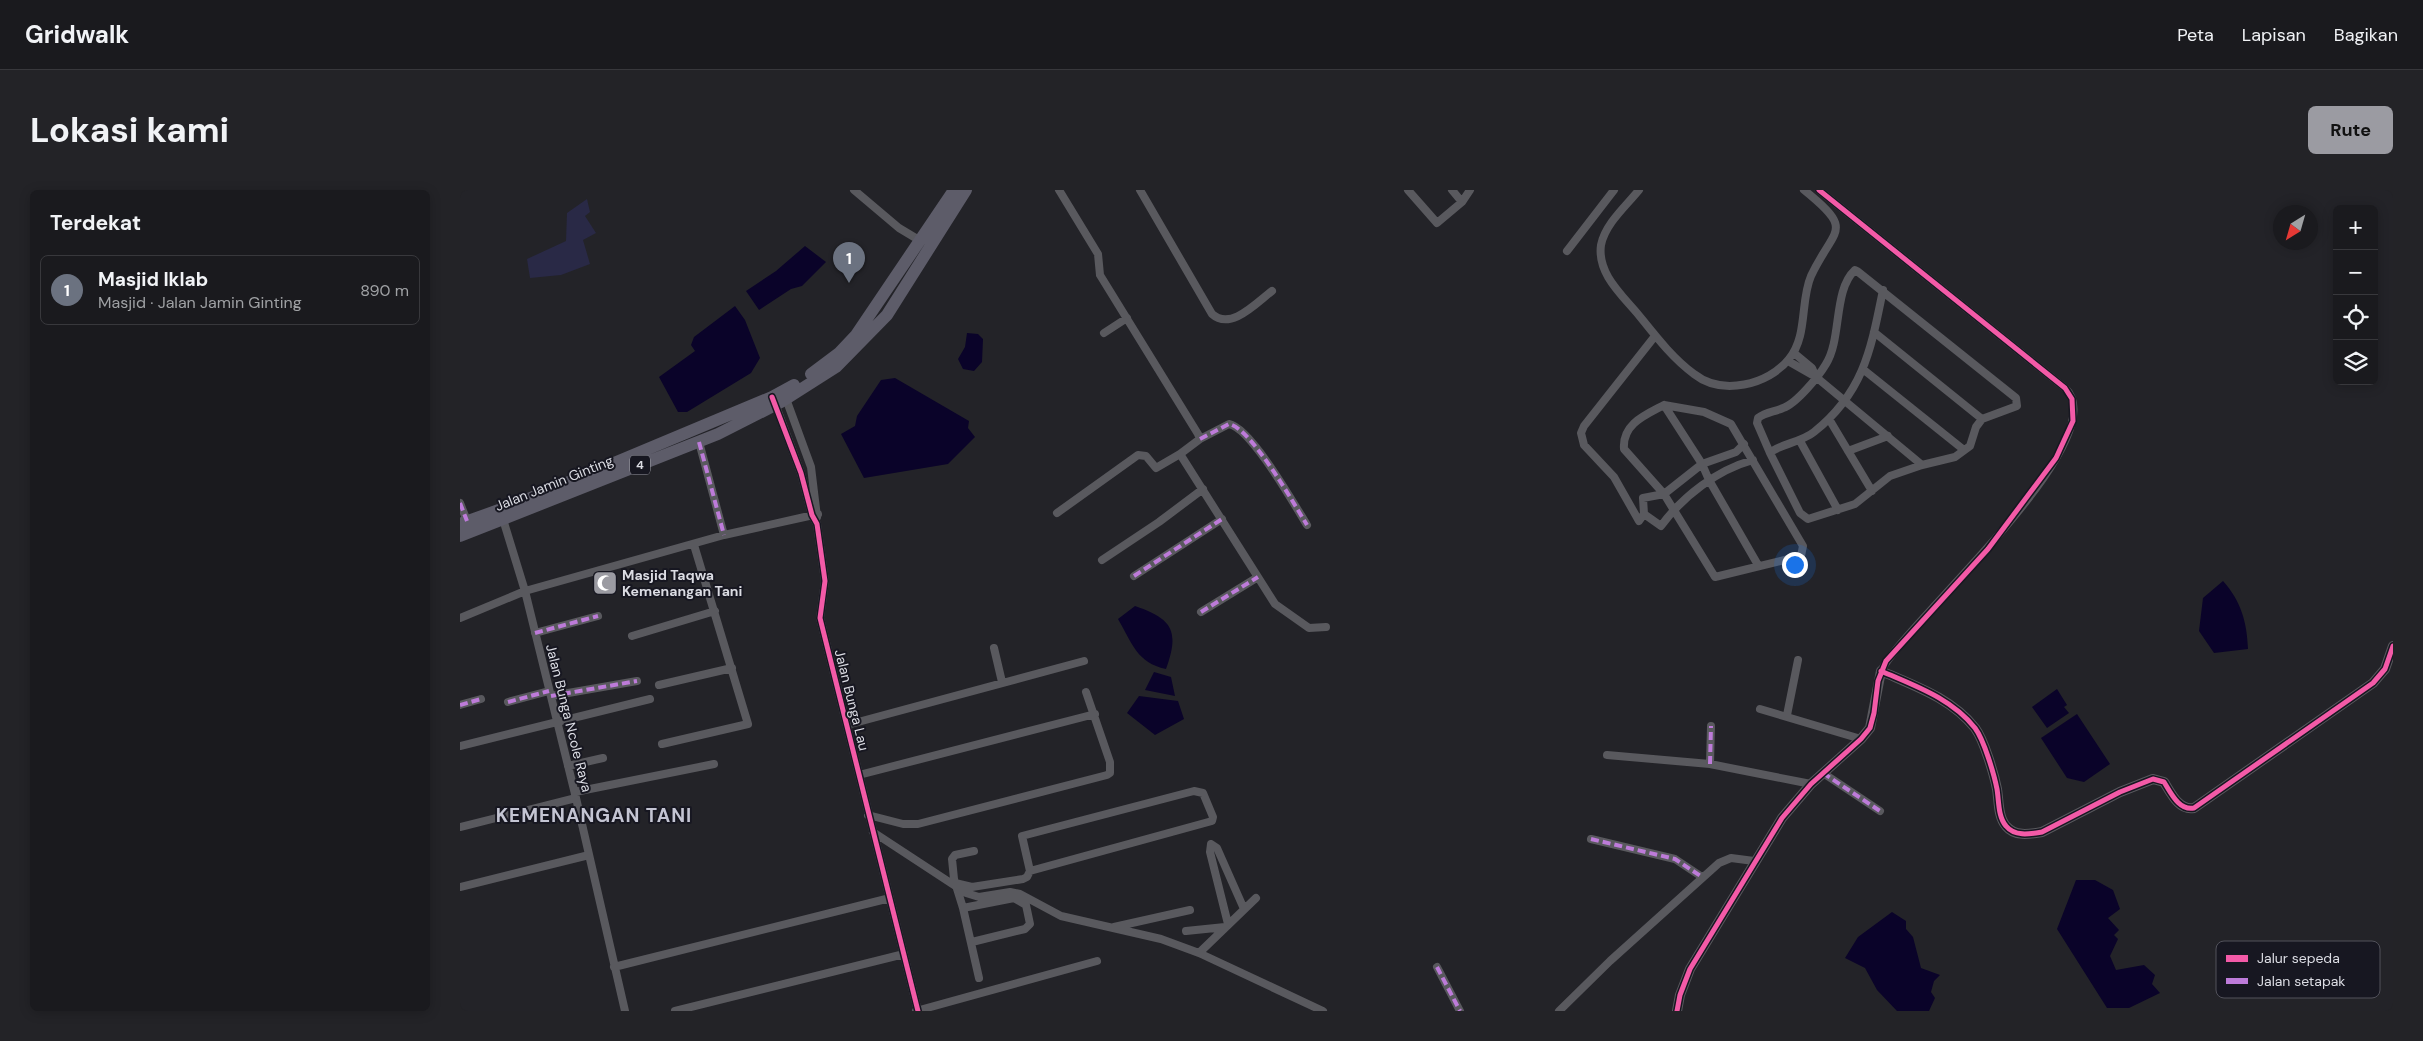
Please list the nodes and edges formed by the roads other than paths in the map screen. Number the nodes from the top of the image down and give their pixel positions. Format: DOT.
graph roads {
  1 [pos="854,190"];
  2 [pos="954,190"];
  3 [pos="966,190"];
  4 [pos="1059,190"];
  5 [pos="1140,190"];
  6 [pos="1408,190"];
  7 [pos="1452,190"];
  8 [pos="1470,190"];
  9 [pos="1614,190"];
  10 [pos="1639,190"];
  11 [pos="1804,190"];
  12 [pos="1819,190"];
  13 [pos="1462,202"];
  14 [pos="916,244"];
  15 [pos="1567,251"];
  16 [pos="1882,290"];
  17 [pos="1272,292"];
  18 [pos="1127,318"];
  19 [pos="1874,332"];
  20 [pos="1104,333"];
  21 [pos="1655,336"];
  22 [pos="1794,353"];
  23 [pos="1788,361"];
  24 [pos="1864,370"];
  25 [pos="1816,377"];
  26 [pos="780,398"];
  27 [pos="1845,400"];
  28 [pos="1664,405"];
  29 [pos="1828,419"];
  30 [pos="1982,419"];
  31 [pos="1888,436"];
  32 [pos="1200,439"];
  33 [pos="1800,441"];
  34 [pos="699,442"];
  35 [pos="1744,444"];
  36 [pos="1964,450"];
  37 [pos="1848,451"];
  38 [pos="1770,452"];
  39 [pos="1180,454"];
  40 [pos="1753,460"];
  41 [pos="1702,464"];
  42 [pos="1922,465"];
  43 [pos="1709,480"];
  44 [pos="1203,490"];
  45 [pos="1872,491"];
  46 [pos="1664,494"];
  47 [pos="460,503"];
  48 [pos="1672,510"];
  49 [pos="1838,510"];
  50 [pos="1058,513"];
  51 [pos="502,514"];
  52 [pos="815,514"];
  53 [pos="1644,514"];
  54 [pos="1222,519"];
  55 [pos="464,523"];
  56 [pos="1307,525"];
  57 [pos="724,535"];
  58 [pos="460,536"];
  59 [pos="694,545"];
  60 [pos="1102,560"];
  61 [pos="1758,565"];
  62 [pos="1134,576"];
  63 [pos="1258,577"];
  64 [pos="525,591"];
  65 [pos="715,611"];
  66 [pos="1201,612"];
  67 [pos="598,616"];
  68 [pos="460,618"];
  69 [pos="1326,627"];
  70 [pos="536,633"];
  71 [pos="632,636"];
  72 [pos="2393,646"];
  73 [pos="994,648"];
  74 [pos="1798,660"];
  75 [pos="1084,661"];
  76 [pos="732,668"];
  77 [pos="1881,671"];
  78 [pos="637,681"];
  79 [pos="1002,682"];
  80 [pos="660,684"];
  81 [pos="1086,692"];
  82 [pos="550,694"];
  83 [pos="481,699"];
  84 [pos="650,699"];
  85 [pos="508,702"];
  86 [pos="460,705"];
  87 [pos="1760,709"];
  88 [pos="1095,714"];
  89 [pos="1787,715"];
  90 [pos="556,721"];
  91 [pos="847,725"];
  92 [pos="1711,726"];
  93 [pos="1862,739"];
  94 [pos="662,744"];
  95 [pos="460,746"];
  96 [pos="1607,755"];
  97 [pos="603,758"];
  98 [pos="714,764"];
  99 [pos="1710,764"];
  100 [pos="568,766"];
  101 [pos="1823,773"];
  102 [pos="859,775"];
  103 [pos="1811,784"];
  104 [pos="576,795"];
  105 [pos="1880,811"];
  106 [pos="868,815"];
  107 [pos="460,827"];
  108 [pos="873,832"];
  109 [pos="1591,839"];
  110 [pos="974,851"];
  111 [pos="589,856"];
  112 [pos="1754,861"];
  113 [pos="1030,871"];
  114 [pos="1702,877"];
  115 [pos="956,886"];
  116 [pos="460,887"];
  117 [pos="890,898"];
  118 [pos="1256,898"];
  119 [pos="964,908"];
  120 [pos="1244,909"];
  121 [pos="1190,910"];
  122 [pos="1227,926"];
  123 [pos="1112,927"];
  124 [pos="1186,931"];
  125 [pos="972,942"];
  126 [pos="1199,952"];
  127 [pos="904,954"];
  128 [pos="1097,961"];
  129 [pos="614,967"];
  130 [pos="1437,967"];
  131 [pos="979,978"];
  132 [pos="625,1011"];
  133 [pos="674,1011"];
  134 [pos="917,1011"];
  135 [pos="1323,1011"];
  136 [pos="1460,1011"];
  137 [pos="1560,1011"];
  138 [pos="1677,1011"];
  1 -- 14 [label="street"];
  2 -- 14 [label="highway, Jalan Jamin Ginting / 4"];
  3 -- 26 [label="highway, Jalan Jamin Ginting / 4"];
  4 -- 18 [label="street"];
  5 -- 17 [label="street"];
  6 -- 13 [label="street"];
  7 -- 13 [label="street"];
  8 -- 13 [label="street"];
  9 -- 15 [label="street"];
  10 -- 21 [label="street"];
  11 -- 22 [label="street"];
  12 -- 77 [label="street"];
  14 -- 26 [label="highway, Jalan Jamin Ginting / 4"];
  16 -- 19 [label="street"];
  16 -- 25 [label="street"];
  16 -- 30 [label="street"];
  18 -- 20 [label="street"];
  18 -- 32 [label="street"];
  19 -- 24 [label="street"];
  19 -- 30 [label="street"];
  21 -- 23 [label="street"];
  21 -- 53 [label="street"];
  22 -- 23 [label="street"];
  22 -- 25 [label="street"];
  23 -- 25 [label="street"];
  24 -- 27 [label="street"];
  24 -- 36 [label="street"];
  25 -- 27 [label="street"];
  25 -- 38 [label="street"];
  26 -- 34 [label="highway, Jalan Jamin Ginting / 4"];
  26 -- 51 [label="highway, Jalan Jamin Ginting / 4"];
  26 -- 52 [label="street"];
  26 -- 52 [label="street"];
  27 -- 29 [label="street"];
  27 -- 31 [label="street"];
  28 -- 35 [label="street"];
  28 -- 41 [label="street"];
  28 -- 46 [label="street"];
  29 -- 33 [label="street"];
  29 -- 37 [label="street"];
  30 -- 36 [label="street"];
  31 -- 37 [label="street"];
  31 -- 42 [label="street"];
  32 -- 39 [label="street"];
  32 -- 56 [label="street"];
  33 -- 38 [label="street"];
  33 -- 49 [label="street"];
  34 -- 51 [label="highway, Jalan Jamin Ginting / 4"];
  34 -- 57 [label="street"];
  35 -- 40 [label="street"];
  35 -- 41 [label="street"];
  36 -- 42 [label="street"];
  37 -- 45 [label="street"];
  38 -- 49 [label="street"];
  39 -- 44 [label="street"];
  39 -- 50 [label="street"];
  40 -- 43 [label="street"];
  40 -- 61 [label="street"];
  41 -- 43 [label="street"];
  41 -- 46 [label="street"];
  42 -- 45 [label="street"];
  43 -- 48 [label="street"];
  43 -- 61 [label="street"];
  44 -- 54 [label="street"];
  44 -- 60 [label="street"];
  45 -- 49 [label="street"];
  46 -- 48 [label="street"];
  46 -- 53 [label="street"];
  47 -- 55 [label="street"];
  48 -- 53 [label="street"];
  48 -- 61 [label="street"];
  51 -- 55 [label="highway, Jalan Jamin Ginting / 4"];
  51 -- 58 [label="highway, Jalan Jamin Ginting / 4"];
  51 -- 64 [label="street, Jalan Bunga Ncole Raya"];
  52 -- 57 [label="street"];
  52 -- 91 [label="street, Jalan Bunga Lau"];
  54 -- 62 [label="street"];
  54 -- 63 [label="street"];
  57 -- 59 [label="street"];
  59 -- 64 [label="street"];
  59 -- 65 [label="street"];
  63 -- 66 [label="street"];
  63 -- 69 [label="street"];
  64 -- 68 [label="street"];
  64 -- 70 [label="street, Jalan Bunga Ncole Raya"];
  65 -- 71 [label="street"];
  65 -- 76 [label="street"];
  67 -- 70 [label="street"];
  70 -- 82 [label="street, Jalan Bunga Ncole Raya"];
  72 -- 77 [label="street"];
  73 -- 79 [label="street"];
  74 -- 89 [label="street"];
  75 -- 79 [label="street"];
  76 -- 80 [label="street"];
  76 -- 94 [label="street"];
  77 -- 93 [label="street"];
  78 -- 82 [label="street"];
  79 -- 91 [label="street"];
  81 -- 88 [label="street"];
  82 -- 85 [label="street"];
  82 -- 90 [label="street, Jalan Bunga Ncole Raya"];
  83 -- 86 [label="street"];
  84 -- 90 [label="street"];
  87 -- 89 [label="street"];
  88 -- 102 [label="street"];
  88 -- 106 [label="street"];
  89 -- 93 [label="street"];
  90 -- 95 [label="street"];
  90 -- 100 [label="street, Jalan Bunga Ncole Raya"];
  91 -- 102 [label="street, Jalan Bunga Lau"];
  92 -- 99 [label="street"];
  93 -- 101 [label="street"];
  96 -- 99 [label="street"];
  97 -- 100 [label="street"];
  98 -- 104 [label="street"];
  99 -- 103 [label="street"];
  100 -- 104 [label="street, Jalan Bunga Ncole Raya"];
  101 -- 103 [label="street"];
  101 -- 105 [label="street"];
  102 -- 106 [label="street, Jalan Bunga Lau"];
  103 -- 112 [label="street"];
  104 -- 107 [label="street"];
  104 -- 111 [label="street, Jalan Bunga Ncole Raya"];
  106 -- 108 [label="street, Jalan Bunga Lau"];
  108 -- 115 [label="street"];
  108 -- 117 [label="street, Jalan Bunga Lau"];
  109 -- 114 [label="street"];
  110 -- 115 [label="street"];
  111 -- 116 [label="street"];
  111 -- 129 [label="street, Jalan Bunga Ncole Raya"];
  112 -- 114 [label="street"];
  112 -- 138 [label="street"];
  113 -- 113 [label="street"];
  113 -- 115 [label="street"];
  114 -- 137 [label="street"];
  115 -- 119 [label="street"];
  115 -- 123 [label="street"];
  117 -- 127 [label="street, Jalan Bunga Lau"];
  117 -- 129 [label="street"];
  118 -- 120 [label="street"];
  119 -- 125 [label="street"];
  119 -- 125 [label="street"];
  120 -- 122 [label="street"];
  120 -- 122 [label="street"];
  121 -- 123 [label="street"];
  122 -- 124 [label="street"];
  122 -- 126 [label="street"];
  123 -- 126 [label="street"];
  125 -- 131 [label="street"];
  126 -- 135 [label="street"];
  127 -- 133 [label="street"];
  127 -- 134 [label="street, Jalan Bunga Lau"];
  128 -- 134 [label="street"];
  129 -- 132 [label="street, Jalan Bunga Ncole Raya"];
  130 -- 136 [label="street"];
}
